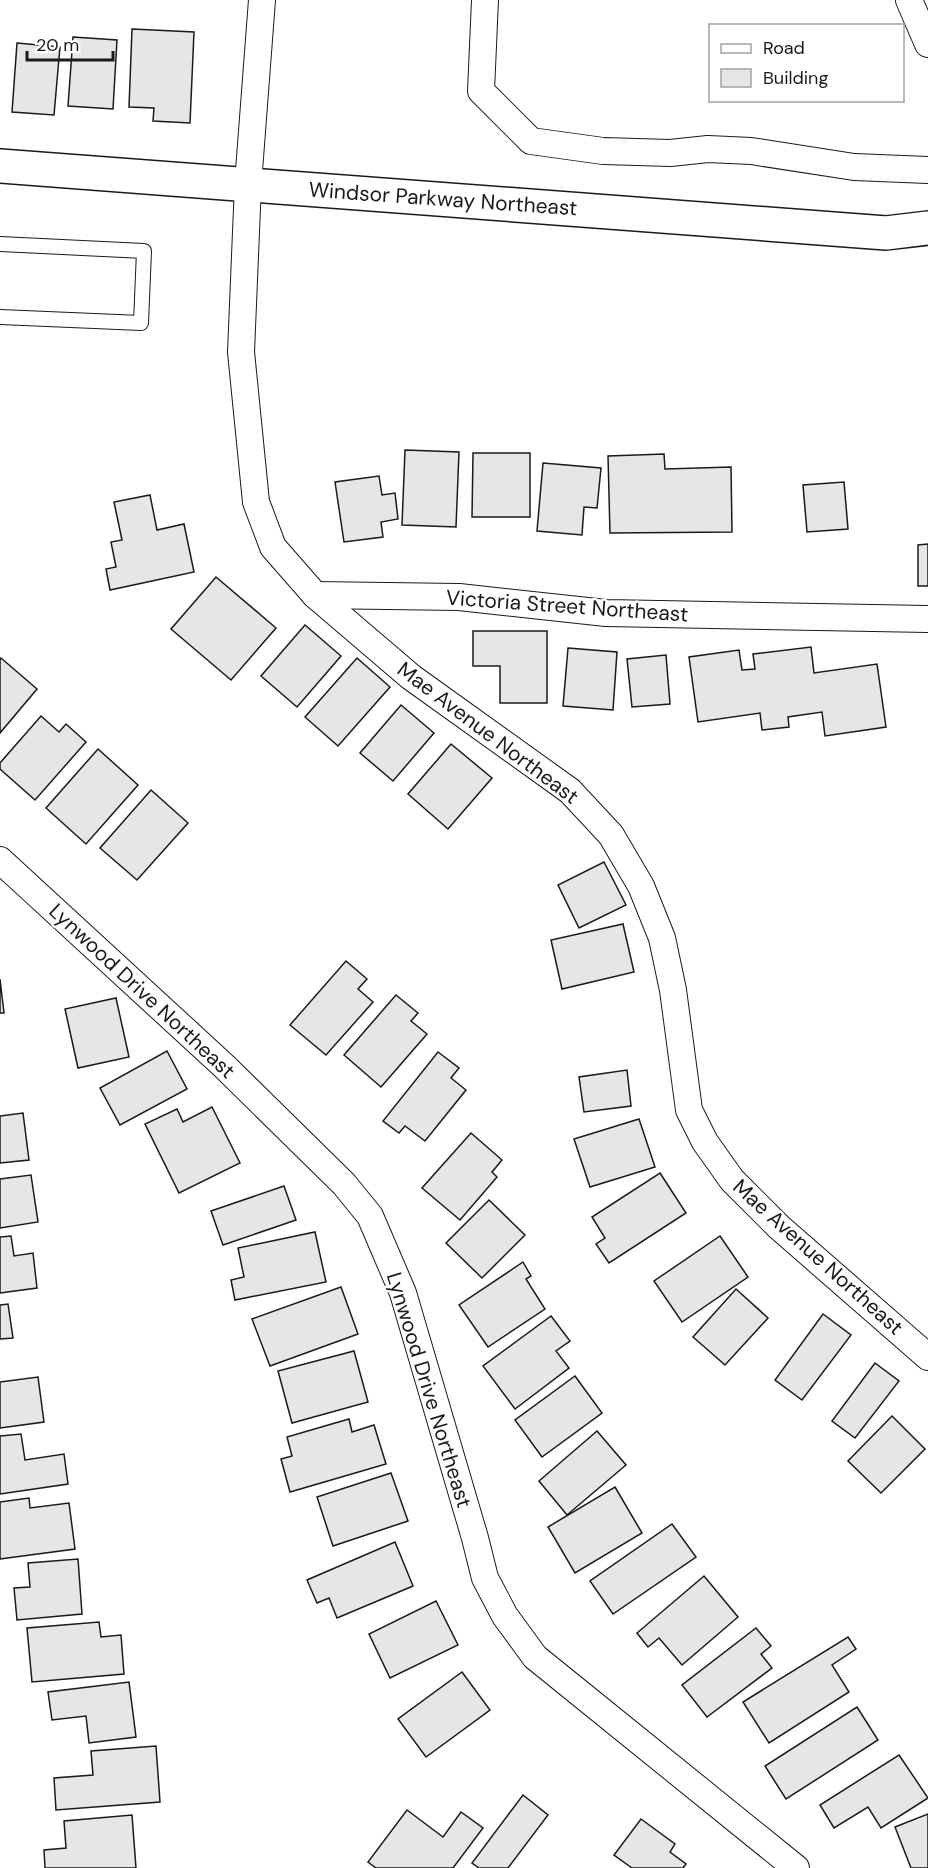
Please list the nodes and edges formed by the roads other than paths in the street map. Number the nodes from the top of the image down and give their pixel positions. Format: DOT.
graph roads {
  1 [pos="262,0"];
  2 [pos="485,0"];
  3 [pos="909,0"];
  4 [pos="928,44"];
  5 [pos="0,166"];
  6 [pos="928,170"];
  7 [pos="248,184"];
  8 [pos="928,228"];
  9 [pos="886,233"];
  10 [pos="0,244"];
  11 [pos="928,251"];
  12 [pos="0,317"];
  13 [pos="315,595"];
  14 [pos="928,619"];
  15 [pos="0,860"];
  16 [pos="928,1357"];
  17 [pos="796,1868"];
  1 -- 7 [label="street, Mae Avenue Northeast"];
  2 -- 6 [label="street"];
  3 -- 4 [label="street"];
  5 -- 7 [label="street, Windsor Parkway Northeast"];
  7 -- 9 [label="street, Windsor Parkway Northeast"];
  7 -- 13 [label="street, Mae Avenue Northeast"];
  8 -- 9 [label="street, Windsor Parkway Northeast"];
  9 -- 11 [label="street, Windsor Parkway Northeast"];
  10 -- 12 [label="lane"];
  13 -- 14 [label="street, Victoria Street Northeast"];
  13 -- 16 [label="street, Mae Avenue Northeast"];
  15 -- 17 [label="street, Lynwood Drive Northeast"];
}
